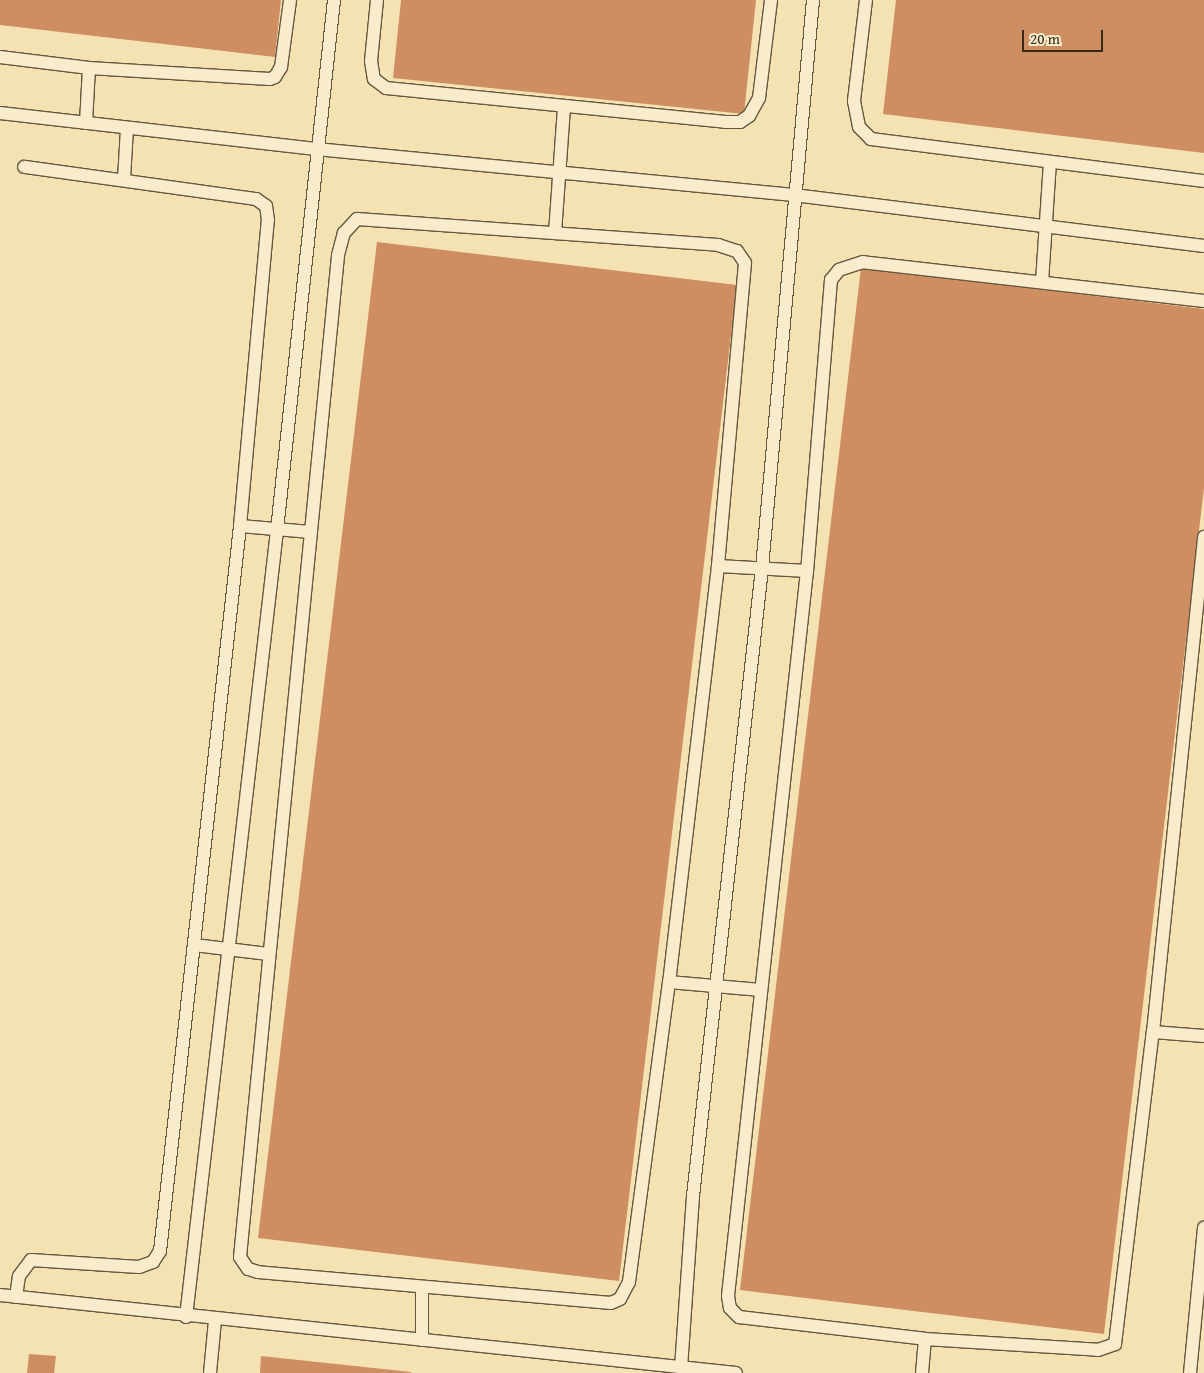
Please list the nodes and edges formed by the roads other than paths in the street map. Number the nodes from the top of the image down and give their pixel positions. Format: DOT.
graph roads {
  1 [pos="290,0"];
  2 [pos="334,0"];
  3 [pos="377,0"];
  4 [pos="771,0"];
  5 [pos="813,0"];
  6 [pos="866,0"];
  7 [pos="0,57"];
  8 [pos="89,68"];
  9 [pos="564,107"];
  10 [pos="0,113"];
  11 [pos="86,123"];
  12 [pos="127,129"];
  13 [pos="316,149"];
  14 [pos="1050,163"];
  15 [pos="24,167"];
  16 [pos="560,173"];
  17 [pos="124,179"];
  18 [pos="1204,181"];
  19 [pos="794,195"];
  20 [pos="1045,228"];
  21 [pos="555,232"];
  22 [pos="1204,246"];
  23 [pos="1042,282"];
  24 [pos="1204,301"];
  25 [pos="240,526"];
  26 [pos="277,530"];
  27 [pos="311,532"];
  28 [pos="1204,537"];
  29 [pos="718,566"];
  30 [pos="762,568"];
  31 [pos="807,571"];
  32 [pos="1199,631"];
  33 [pos="194,944"];
  34 [pos="230,947"];
  35 [pos="268,954"];
  36 [pos="669,982"];
  37 [pos="716,986"];
  38 [pos="762,990"];
  39 [pos="1153,1032"];
  40 [pos="1204,1036"];
  41 [pos="1204,1228"];
  42 [pos="422,1289"];
  43 [pos="0,1296"];
  44 [pos="16,1297"];
  45 [pos="186,1318"];
  46 [pos="215,1320"];
  47 [pos="925,1339"];
  48 [pos="422,1340"];
  49 [pos="681,1368"];
  50 [pos="712,1372"];
  51 [pos="210,1373"];
  52 [pos="736,1373"];
  53 [pos="922,1373"];
  54 [pos="1190,1373"];
  1 -- 8 [label="lane"];
  2 -- 13 [label="lane"];
  3 -- 9 [label="lane"];
  4 -- 9 [label="lane"];
  5 -- 19 [label="lane"];
  6 -- 14 [label="lane"];
  7 -- 8 [label="lane"];
  8 -- 11 [label="lane"];
  9 -- 16 [label="lane"];
  10 -- 11 [label="lane"];
  11 -- 12 [label="lane"];
  12 -- 13 [label="lane"];
  12 -- 17 [label="lane"];
  13 -- 16 [label="lane"];
  13 -- 26 [label="lane"];
  14 -- 18 [label="lane"];
  14 -- 20 [label="lane"];
  15 -- 17 [label="lane"];
  16 -- 19 [label="lane"];
  16 -- 21 [label="lane"];
  17 -- 25 [label="lane"];
  19 -- 20 [label="lane"];
  19 -- 30 [label="lane"];
  20 -- 22 [label="lane"];
  20 -- 23 [label="lane"];
  21 -- 27 [label="lane"];
  21 -- 29 [label="lane"];
  23 -- 24 [label="lane"];
  23 -- 31 [label="lane"];
  25 -- 26 [label="lane"];
  25 -- 33 [label="lane"];
  26 -- 27 [label="lane"];
  26 -- 34 [label="lane"];
  27 -- 35 [label="lane"];
  28 -- 32 [label="lane"];
  29 -- 30 [label="lane"];
  29 -- 36 [label="lane"];
  30 -- 31 [label="lane"];
  30 -- 37 [label="lane"];
  31 -- 38 [label="lane"];
  32 -- 39 [label="lane"];
  33 -- 34 [label="lane"];
  33 -- 44 [label="lane"];
  34 -- 35 [label="lane"];
  34 -- 45 [label="lane"];
  35 -- 42 [label="lane"];
  36 -- 37 [label="lane"];
  36 -- 42 [label="lane"];
  37 -- 38 [label="lane"];
  37 -- 49 [label="lane"];
  38 -- 47 [label="lane"];
  39 -- 40 [label="lane"];
  39 -- 47 [label="lane"];
  41 -- 54 [label="lane"];
  42 -- 48 [label="lane"];
  43 -- 44 [label="lane"];
  44 -- 45 [label="lane"];
  45 -- 46 [label="lane"];
  46 -- 48 [label="lane"];
  46 -- 51 [label="lane"];
  47 -- 53 [label="lane"];
  48 -- 49 [label="lane"];
  49 -- 50 [label="lane"];
  50 -- 52 [label="lane"];
}
